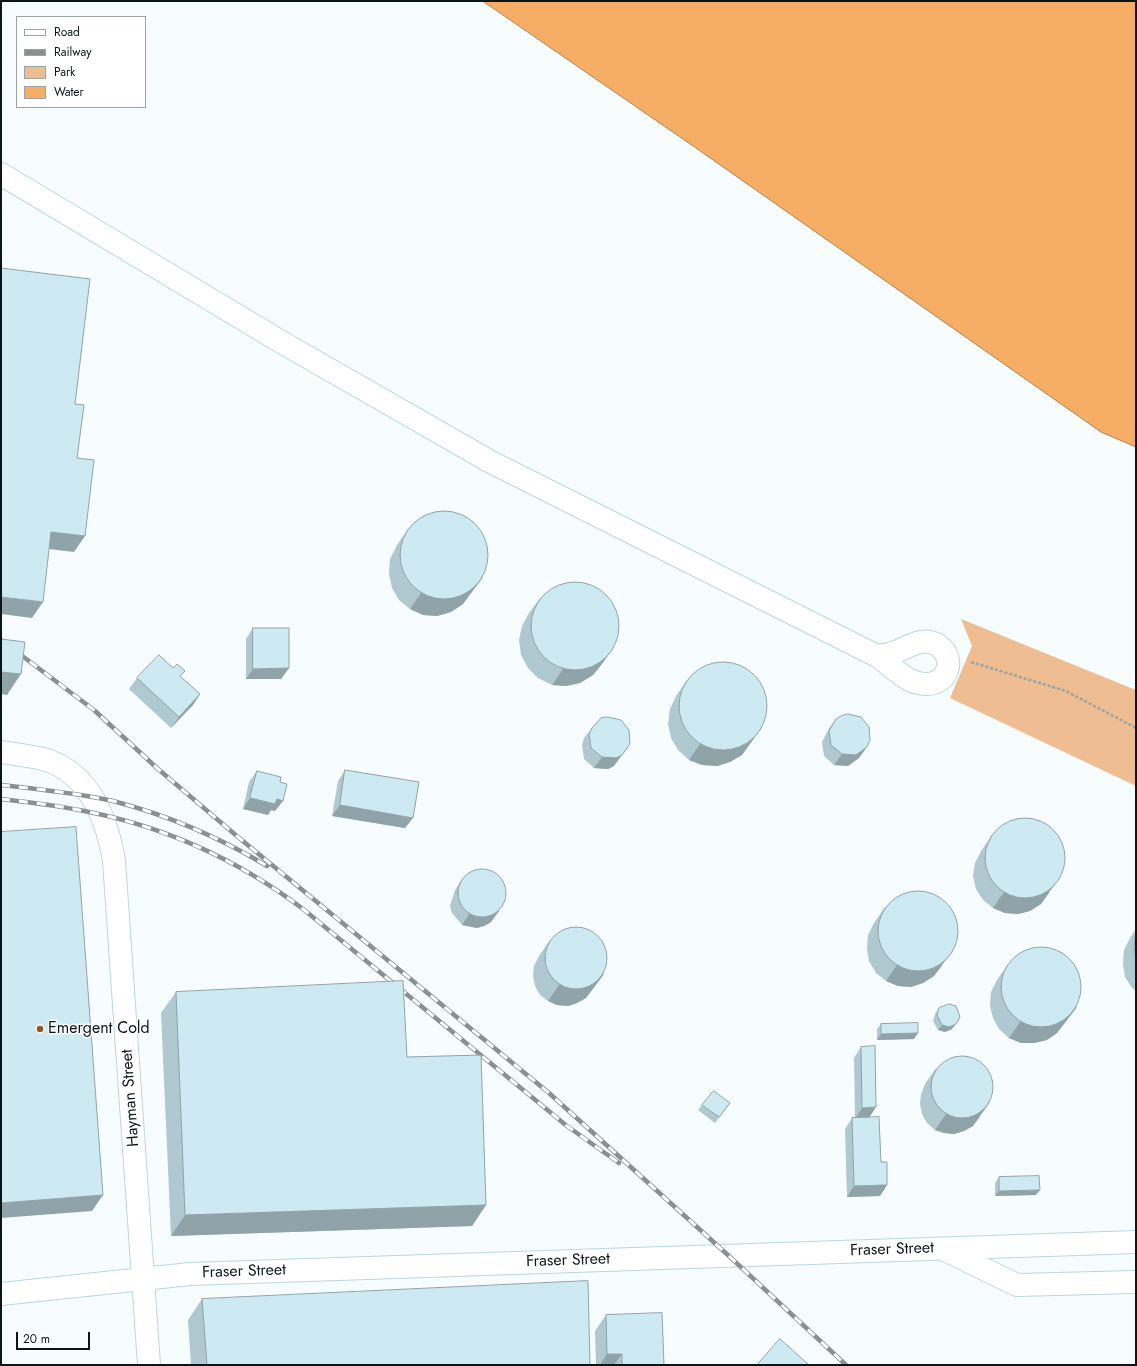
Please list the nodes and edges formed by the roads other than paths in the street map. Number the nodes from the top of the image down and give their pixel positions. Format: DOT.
graph roads {
  1 [pos="1,174"];
  2 [pos="877,656"];
  3 [pos="1,752"];
  4 [pos="1136,1242"];
  5 [pos="942,1248"];
  6 [pos="143,1278"];
  7 [pos="1136,1282"];
  8 [pos="1,1294"];
  9 [pos="149,1365"];
  1 -- 2 [label="street"];
  2 -- 2 [label="street"];
  3 -- 6 [label="street, Hayman Street"];
  4 -- 5 [label="street, Fraser Street"];
  5 -- 6 [label="street, Fraser Street"];
  5 -- 7 [label="street"];
  6 -- 8 [label="street, Fraser Street"];
  6 -- 9 [label="street, Hayman Street"];
}
